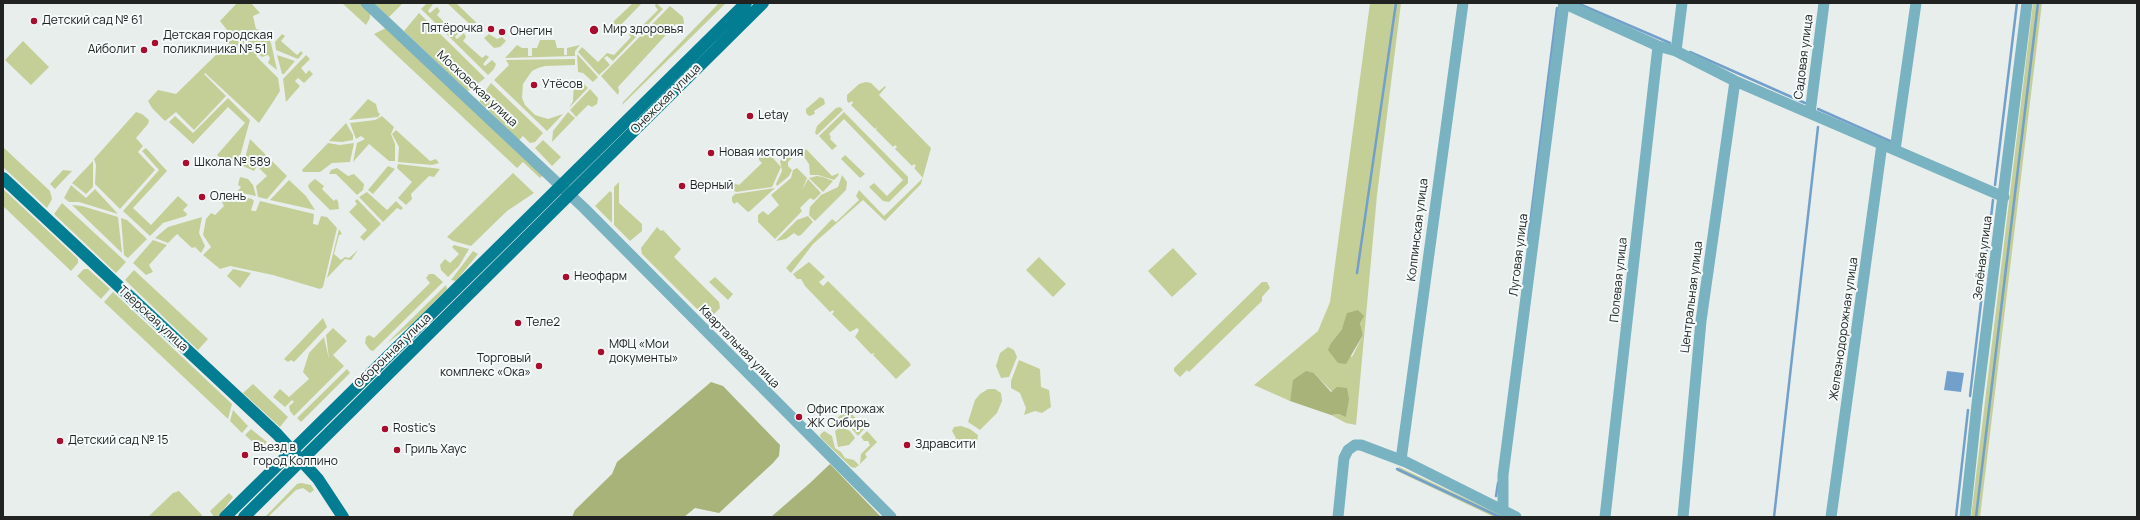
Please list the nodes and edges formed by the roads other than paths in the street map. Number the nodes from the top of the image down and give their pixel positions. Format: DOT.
graph roads {
  1 [pos="366,3"];
  2 [pos="746,3"];
  3 [pos="762,3"];
  4 [pos="1463,3"];
  5 [pos="1564,3"];
  6 [pos="1682,3"];
  7 [pos="1824,3"];
  8 [pos="1916,3"];
  9 [pos="2027,3"];
  10 [pos="1658,46"];
  11 [pos="1676,51"];
  12 [pos="1735,81"];
  13 [pos="1810,113"];
  14 [pos="1882,144"];
  15 [pos="1895,150"];
  16 [pos="3,178"];
  17 [pos="560,185"];
  18 [pos="569,194"];
  19 [pos="2004,197"];
  20 [pos="292,450"];
  21 [pos="1401,460"];
  22 [pos="302,461"];
  23 [pos="1503,511"];
  24 [pos="225,517"];
  25 [pos="244,517"];
  26 [pos="342,517"];
  27 [pos="891,517"];
  28 [pos="1338,517"];
  29 [pos="1516,517"];
  30 [pos="1605,517"];
  31 [pos="1683,517"];
  32 [pos="1831,517"];
  33 [pos="1965,517"];
  1 -- 17 [label="street, Московская улица"];
  2 -- 17 [label="main road, Онежская улица"];
  3 -- 18 [label="main road, Онежская улица"];
  4 -- 21 [label="street, Колпинская улица"];
  5 -- 10 [label="street"];
  5 -- 23 [label="street, Луговая улица"];
  6 -- 11 [label="street"];
  7 -- 13 [label="street, Садовая улица"];
  8 -- 15 [label="street"];
  9 -- 19 [label="street, Зелёная улица"];
  10 -- 11 [label="street"];
  10 -- 30 [label="street, Полевая улица"];
  11 -- 12 [label="street"];
  12 -- 13 [label="street"];
  12 -- 31 [label="street, Центральная улица"];
  13 -- 14 [label="street"];
  14 -- 15 [label="street"];
  14 -- 32 [label="street, Железнодорожная улица"];
  15 -- 19 [label="street"];
  16 -- 20 [label="main road, Тверская улица"];
  17 -- 18 [label="street, Московская улица"];
  17 -- 20 [label="main road, Оборонная улица"];
  18 -- 22 [label="main road, Оборонная улица"];
  18 -- 27 [label="street, Квартальная улица"];
  19 -- 33 [label="street, Зелёная улица"];
  20 -- 22 [label="main road, Тверская улица"];
  20 -- 24 [label="main road, Оборонная улица"];
  21 -- 23 [label="street"];
  21 -- 28 [label="street"];
  22 -- 25 [label="main road, Оборонная улица"];
  22 -- 26 [label="main road, Тверская улица"];
  23 -- 29 [label="street"];
}
